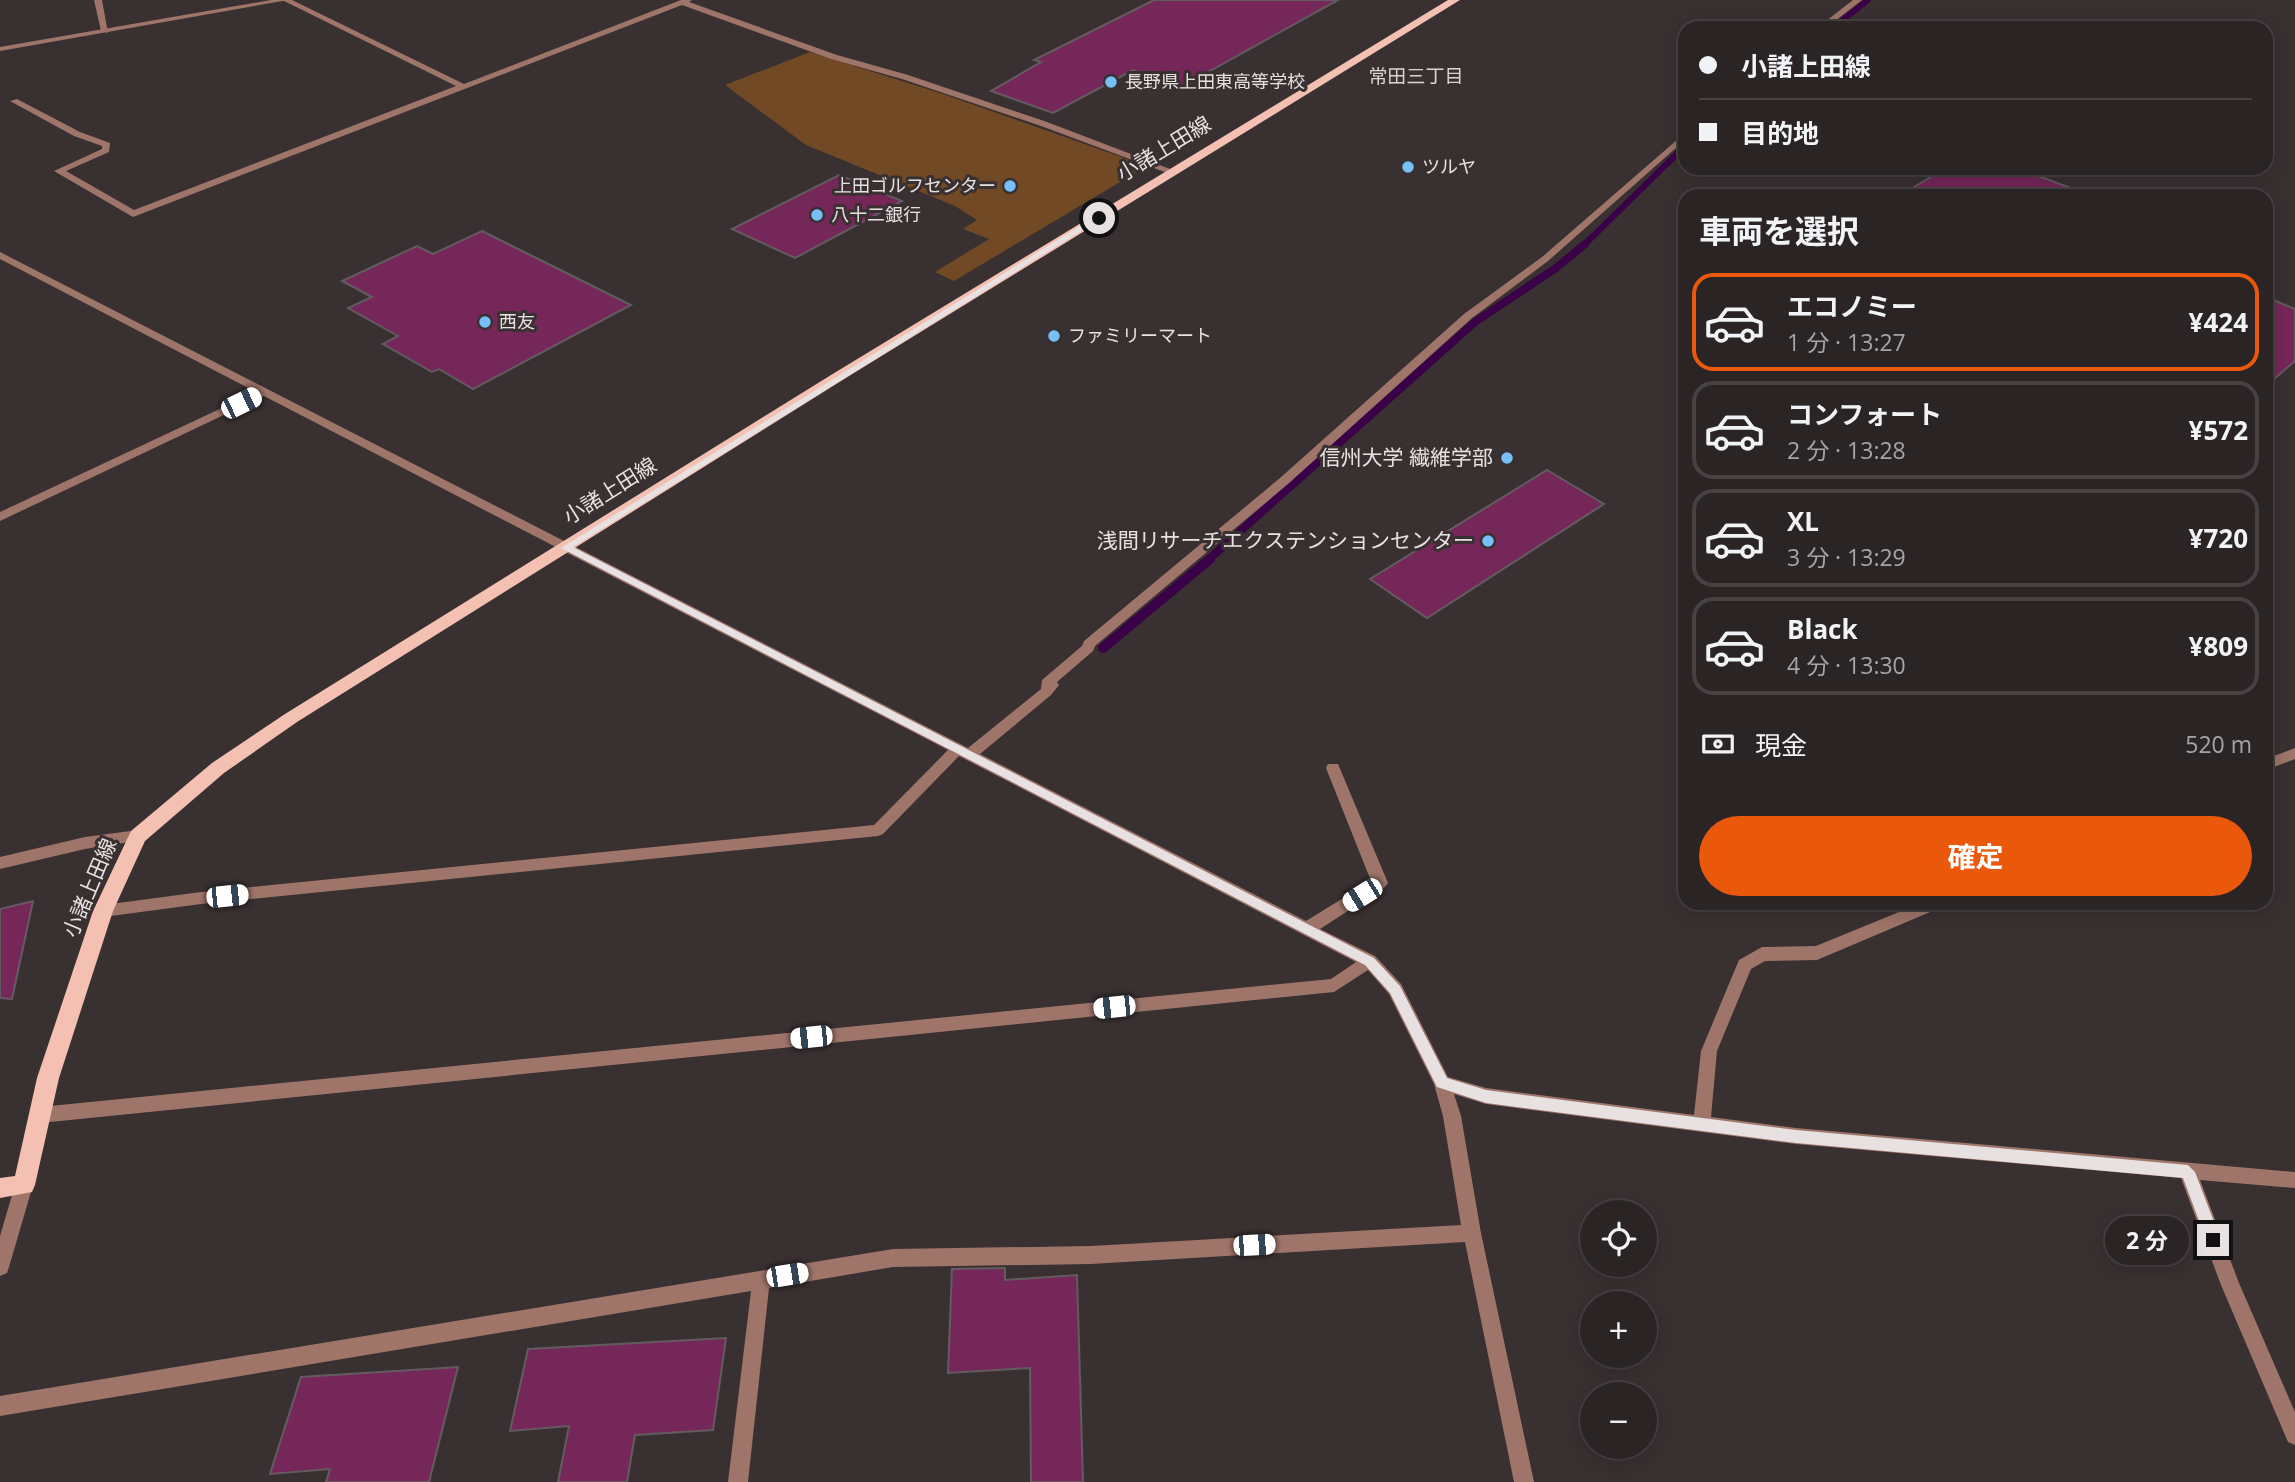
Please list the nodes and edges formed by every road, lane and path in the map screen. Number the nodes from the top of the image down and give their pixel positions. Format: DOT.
graph roads {
  1 [pos="98,0"];
  2 [pos="285,0"];
  3 [pos="1455,0"];
  4 [pos="1841,0"];
  5 [pos="686,1"];
  6 [pos="1855,2"];
  7 [pos="1830,21"];
  8 [pos="105,31"];
  9 [pos="0,49"];
  10 [pos="464,87"];
  11 [pos="13,102"];
  12 [pos="1678,141"];
  13 [pos="1173,172"];
  14 [pos="0,255"];
  15 [pos="264,392"];
  16 [pos="0,517"];
  17 [pos="566,548"];
  18 [pos="964,752"];
  19 [pos="2295,753"];
  20 [pos="2273,762"];
  21 [pos="1333,768"];
  22 [pos="138,836"];
  23 [pos="0,863"];
  24 [pos="1920,910"];
  25 [pos="103,911"];
  26 [pos="1307,929"];
  27 [pos="1369,961"];
  28 [pos="1442,1083"];
  29 [pos="40,1115"];
  30 [pos="1702,1124"];
  31 [pos="2188,1172"];
  32 [pos="2295,1180"];
  33 [pos="24,1185"];
  34 [pos="0,1188"];
  35 [pos="1472,1233"];
  36 [pos="0,1266"];
  37 [pos="760,1279"];
  38 [pos="0,1406"];
  39 [pos="2295,1435"];
  40 [pos="738,1482"];
  41 [pos="1524,1482"];
  1 -- 8 [label="street"];
  2 -- 8 [label="street"];
  2 -- 10 [label="street"];
  3 -- 13 [label="main road, 小諸上田線"];
  4 -- 6 [label="street"];
  5 -- 10 [label="street"];
  5 -- 13 [label="street"];
  6 -- 7 [label="street"];
  8 -- 9 [label="street"];
  10 -- 11 [label="street"];
  12 -- 18 [label="street"];
  13 -- 17 [label="main road, 小諸上田線"];
  14 -- 15 [label="street"];
  15 -- 16 [label="street"];
  15 -- 17 [label="street"];
  17 -- 18 [label="street"];
  17 -- 22 [label="main road, 小諸上田線"];
  18 -- 25 [label="street"];
  18 -- 26 [label="street"];
  19 -- 20 [label="street"];
  21 -- 26 [label="street"];
  22 -- 23 [label="street"];
  22 -- 25 [label="main road, 小諸上田線"];
  24 -- 30 [label="street"];
  25 -- 29 [label="main road, 小諸上田線"];
  26 -- 27 [label="street"];
  27 -- 28 [label="street"];
  27 -- 29 [label="street"];
  28 -- 30 [label="street"];
  28 -- 35 [label="street"];
  29 -- 33 [label="main road, 小諸上田線"];
  30 -- 31 [label="street"];
  31 -- 32 [label="street"];
  31 -- 39 [label="street"];
  33 -- 34 [label="main road"];
  33 -- 36 [label="street"];
  35 -- 37 [label="street"];
  35 -- 41 [label="street"];
  37 -- 38 [label="street"];
  37 -- 40 [label="street"];
}
